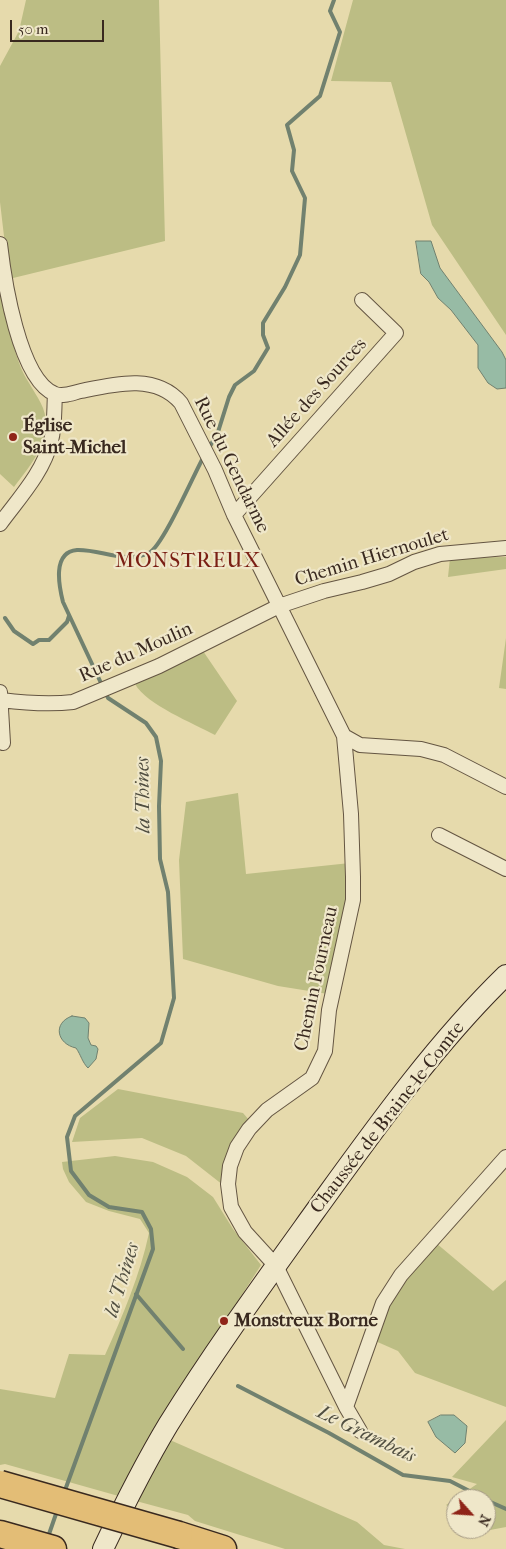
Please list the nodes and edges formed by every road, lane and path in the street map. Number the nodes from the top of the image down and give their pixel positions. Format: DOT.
graph roads {
  1 [pos="0,244"];
  2 [pos="362,300"];
  3 [pos="54,394"];
  4 [pos="234,514"];
  5 [pos="0,524"];
  6 [pos="506,548"];
  7 [pos="279,606"];
  8 [pos="1,696"];
  9 [pos="344,736"];
  10 [pos="3,743"];
  11 [pos="506,787"];
  12 [pos="439,834"];
  13 [pos="506,869"];
  14 [pos="506,975"];
  15 [pos="506,1157"];
  16 [pos="276,1266"];
  17 [pos="346,1408"];
  18 [pos="360,1432"];
  19 [pos="0,1484"];
  20 [pos="0,1534"];
  21 [pos="53,1549"];
  22 [pos="103,1549"];
  23 [pos="223,1549"];
  1 -- 3 [label="street"];
  2 -- 4 [label="street, Allée des Sources"];
  3 -- 4 [label="street, Rue du Gendarme"];
  3 -- 5 [label="street"];
  4 -- 7 [label="street, Rue du Gendarme"];
  6 -- 7 [label="street, Chemin Hiernoulet"];
  7 -- 8 [label="street, Rue du Moulin"];
  7 -- 9 [label="street, Rue du Gendarme"];
  8 -- 10 [label="street"];
  9 -- 11 [label="street"];
  9 -- 16 [label="street, Chemin Fourneau"];
  12 -- 13 [label="street"];
  14 -- 16 [label="main road, Chaussée de Braine-le-Comte"];
  15 -- 17 [label="street"];
  16 -- 17 [label="street"];
  16 -- 22 [label="main road, Chaussée de Braine-le-Comte"];
  17 -- 18 [label="street"];
  19 -- 23 [label="highway, bridge"];
  20 -- 21 [label="highway"];
}
